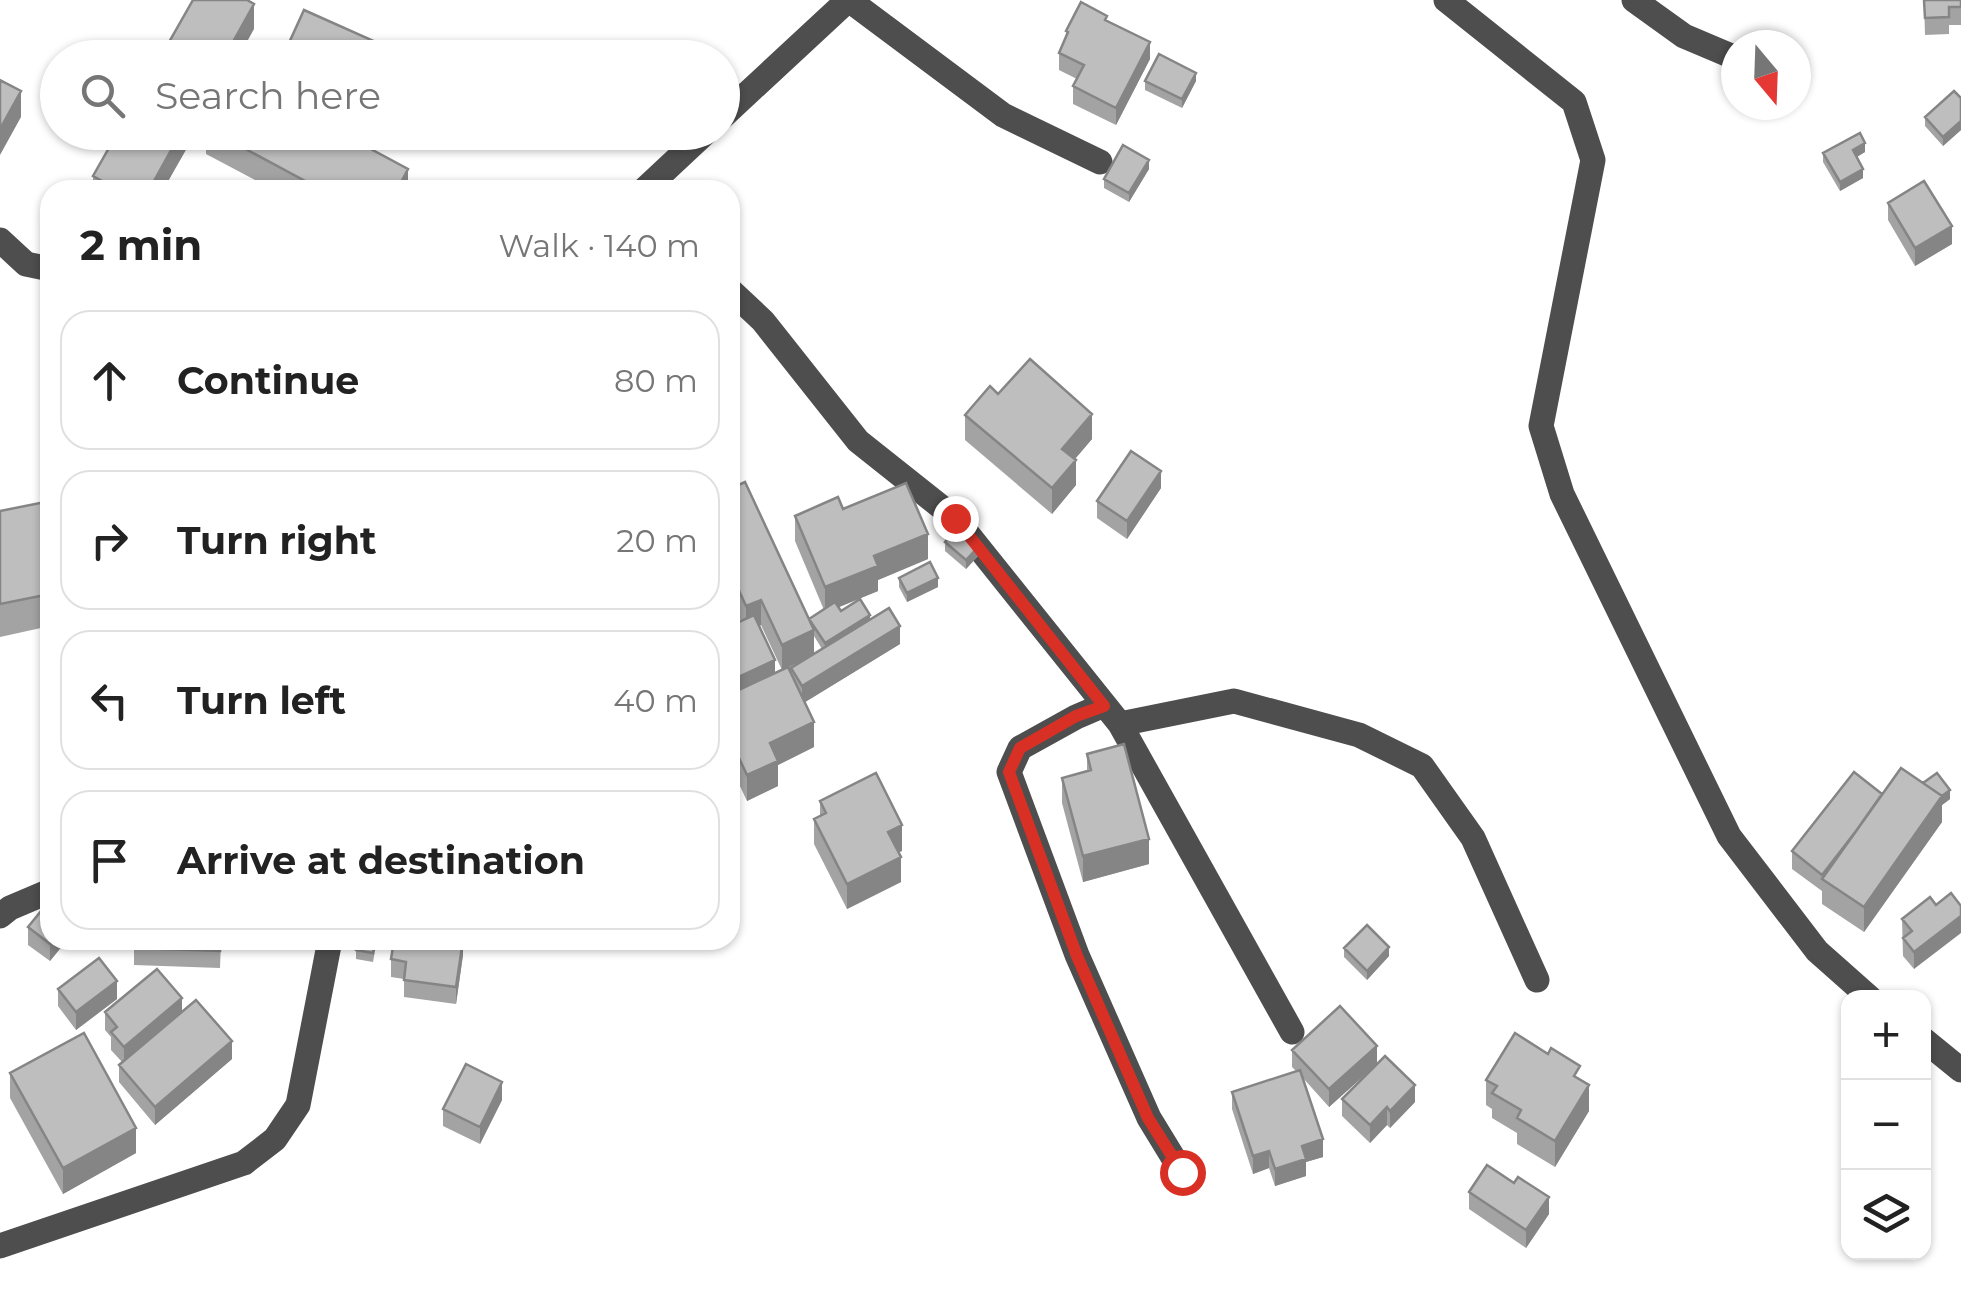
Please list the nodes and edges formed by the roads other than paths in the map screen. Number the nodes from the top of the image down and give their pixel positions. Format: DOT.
graph roads {
  1 [pos="848,0"];
  2 [pos="1446,0"];
  3 [pos="1634,0"];
  4 [pos="1721,52"];
  5 [pos="740,100"];
  6 [pos="687,150"];
  7 [pos="1100,162"];
  8 [pos="655,180"];
  9 [pos="0,240"];
  10 [pos="25,266"];
  11 [pos="740,299"];
  12 [pos="1112,715"];
  13 [pos="40,895"];
  14 [pos="0,916"];
  15 [pos="328,950"];
  16 [pos="1537,980"];
  17 [pos="1861,990"];
  18 [pos="1292,1032"];
  19 [pos="1931,1046"];
  20 [pos="1961,1070"];
  21 [pos="1182,1172"];
  22 [pos="0,1246"];
  1 -- 5 [label="street"];
  1 -- 7 [label="street"];
  2 -- 17 [label="street"];
  3 -- 4 [label="street"];
  6 -- 8 [label="street"];
  9 -- 10 [label="street"];
  11 -- 12 [label="street"];
  12 -- 16 [label="street"];
  12 -- 18 [label="street"];
  12 -- 21 [label="street"];
  13 -- 14 [label="street"];
  15 -- 22 [label="street"];
  19 -- 20 [label="street"];
}
